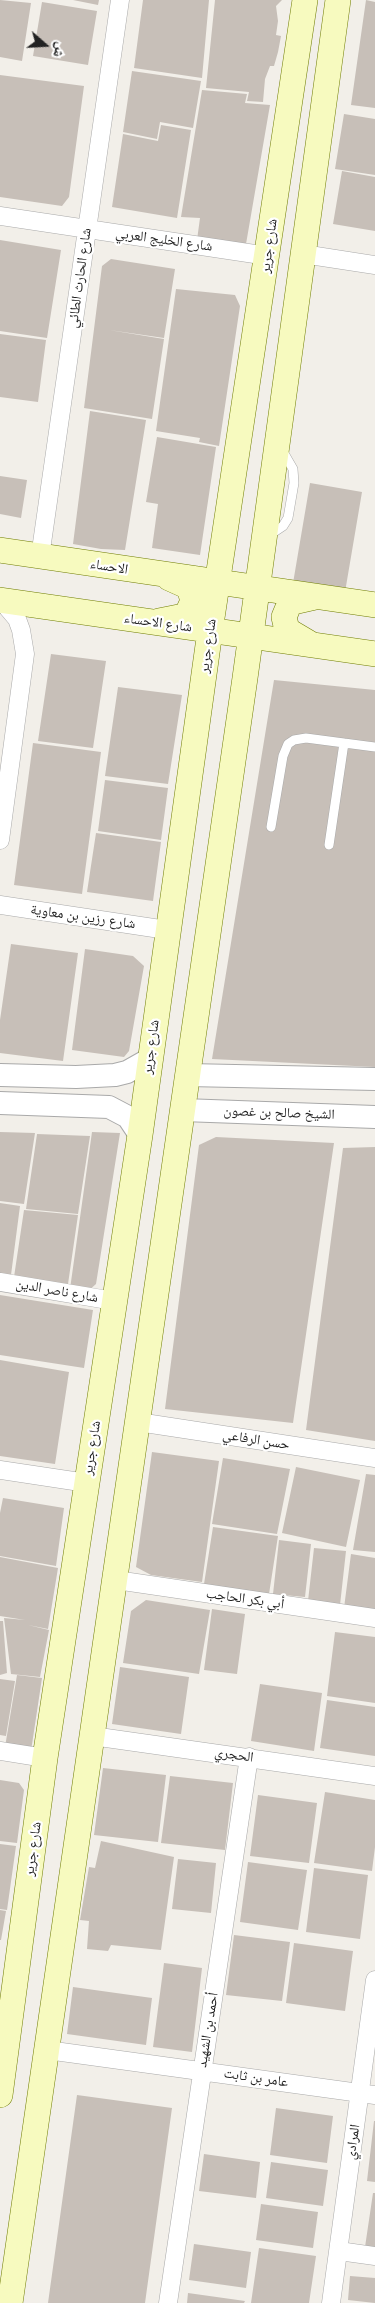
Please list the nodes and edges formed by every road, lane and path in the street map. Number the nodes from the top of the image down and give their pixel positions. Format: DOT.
graph roads {
  1 [pos="120,0"];
  2 [pos="305,0"];
  3 [pos="338,0"];
  4 [pos="0,216"];
  5 [pos="87,229"];
  6 [pos="303,254"];
  7 [pos="268,256"];
  8 [pos="375,265"];
  9 [pos="225,535"];
  10 [pos="263,541"];
  11 [pos="0,550"];
  12 [pos="40,557"];
  13 [pos="161,575"];
  14 [pos="218,583"];
  15 [pos="256,588"];
  16 [pos="315,597"];
  17 [pos="1,600"];
  18 [pos="375,603"];
  19 [pos="152,623"];
  20 [pos="210,631"];
  21 [pos="251,636"];
  22 [pos="310,643"];
  23 [pos="374,655"];
  24 [pos="204,675"];
  25 [pos="244,680"];
  26 [pos="344,743"];
  27 [pos="375,747"];
  28 [pos="272,827"];
  29 [pos="0,840"];
  30 [pos="329,845"];
  31 [pos="0,905"];
  32 [pos="167,930"];
  33 [pos="150,1059"];
  34 [pos="0,1075"];
  35 [pos="188,1075"];
  36 [pos="56,1076"];
  37 [pos="93,1076"];
  38 [pos="375,1079"];
  39 [pos="0,1103"];
  40 [pos="54,1104"];
  41 [pos="92,1105"];
  42 [pos="183,1110"];
  43 [pos="375,1117"];
  44 [pos="140,1135"];
  45 [pos="0,1282"];
  46 [pos="114,1301"];
  47 [pos="138,1422"];
  48 [pos="375,1458"];
  49 [pos="0,1470"];
  50 [pos="87,1483"];
  51 [pos="116,1580"];
  52 [pos="375,1618"];
  53 [pos="92,1736"];
  54 [pos="0,1751"];
  55 [pos="249,1757"];
  56 [pos="45,1758"];
  57 [pos="375,1776"];
  58 [pos="375,1980"];
  59 [pos="4,2041"];
  60 [pos="47,2050"];
  61 [pos="202,2070"];
  62 [pos="367,2094"];
  63 [pos="0,2095"];
  64 [pos="338,2251"];
  65 [pos="375,2256"];
  66 [pos="10,2303"];
  67 [pos="168,2303"];
  68 [pos="331,2303"];
  1 -- 5 [label="street, شارع الحارث الطائي"];
  2 -- 7 [label="main road, شارع جرير"];
  3 -- 6 [label="main road"];
  4 -- 5 [label="street, شارع الخليج العربي"];
  5 -- 7 [label="street, شارع الخليج العربي"];
  5 -- 12 [label="street, شارع الحارث الطائي"];
  6 -- 8 [label="street"];
  6 -- 10 [label="main road"];
  7 -- 9 [label="main road, شارع جرير"];
  9 -- 10 [label="main road"];
  9 -- 14 [label="main road, شارع جرير"];
  10 -- 15 [label="main road"];
  11 -- 12 [label="main road, الاحساء"];
  12 -- 13 [label="main road, الاحساء"];
  13 -- 14 [label="main road, الاحساء"];
  13 -- 19 [label="main road"];
  14 -- 15 [label="main road"];
  14 -- 20 [label="main road, شارع جرير"];
  15 -- 16 [label="main road"];
  15 -- 21 [label="main road"];
  16 -- 18 [label="main road"];
  16 -- 22 [label="main road"];
  17 -- 19 [label="main road, شارع الاحساء"];
  17 -- 29 [label="street"];
  19 -- 20 [label="main road, شارع الاحساء"];
  20 -- 21 [label="main road, شارع الاحساء"];
  20 -- 24 [label="main road, شارع جرير"];
  21 -- 22 [label="main road, شارع الاحساء"];
  21 -- 25 [label="main road"];
  22 -- 23 [label="main road, شارع الاحساء"];
  24 -- 25 [label="main road"];
  24 -- 32 [label="main road, شارع جرير"];
  25 -- 35 [label="main road"];
  26 -- 27 [label="lane"];
  26 -- 28 [label="lane"];
  26 -- 30 [label="lane"];
  31 -- 32 [label="street, شارع رزين بن معاوية"];
  32 -- 33 [label="main road, شارع جرير"];
  33 -- 37 [label="street"];
  33 -- 44 [label="main road, شارع جرير"];
  34 -- 36 [label="street"];
  35 -- 38 [label="street"];
  35 -- 42 [label="main road"];
  36 -- 37 [label="street"];
  36 -- 40 [label="street"];
  37 -- 41 [label="street"];
  39 -- 40 [label="street"];
  40 -- 41 [label="street"];
  41 -- 44 [label="street"];
  42 -- 43 [label="street, الشيخ صالح بن غصون"];
  42 -- 47 [label="main road"];
  44 -- 46 [label="main road, شارع جرير"];
  45 -- 46 [label="street, شارع ناصر الدين"];
  46 -- 50 [label="main road, شارع جرير"];
  47 -- 48 [label="street, حسن الرفاعي"];
  47 -- 51 [label="main road"];
  49 -- 50 [label="street"];
  50 -- 56 [label="main road, شارع جرير"];
  51 -- 52 [label="street, أبي بكر الحاجب"];
  51 -- 53 [label="main road"];
  53 -- 55 [label="street, الحجري"];
  53 -- 60 [label="main road"];
  54 -- 56 [label="street"];
  55 -- 57 [label="street, الحجري"];
  55 -- 61 [label="street, أحمد بن الشهيد"];
  56 -- 59 [label="main road, شارع جرير"];
  58 -- 62 [label="street, المرادي"];
  59 -- 63 [label="main road, شارع جرير"];
  60 -- 61 [label="street, عامر بن ثابت"];
  60 -- 66 [label="main road"];
  61 -- 62 [label="street, عامر بن ثابت"];
  61 -- 67 [label="street, أحمد بن الشهيد"];
  62 -- 64 [label="street, المرادي"];
  64 -- 65 [label="street"];
  64 -- 68 [label="street, المرادي"];
}
